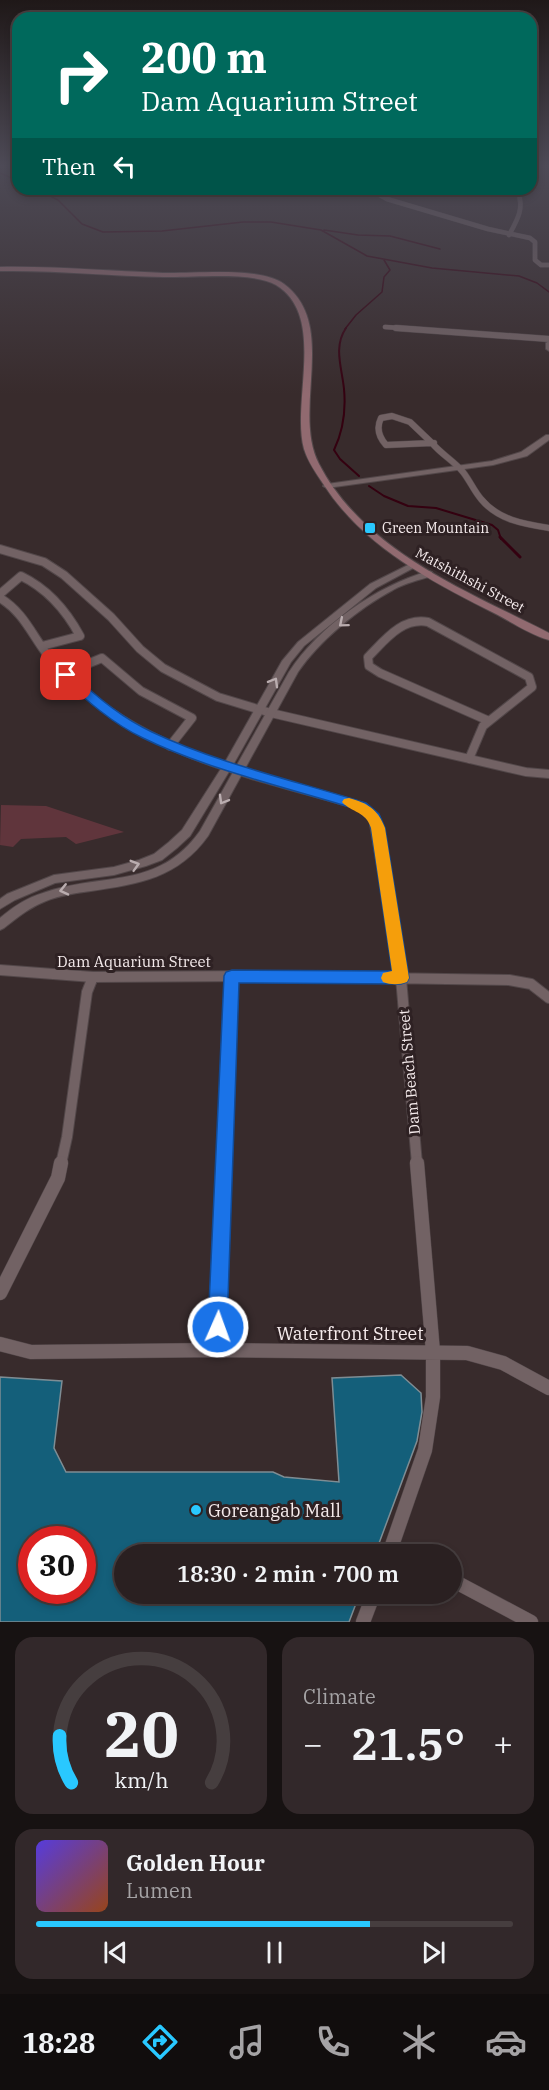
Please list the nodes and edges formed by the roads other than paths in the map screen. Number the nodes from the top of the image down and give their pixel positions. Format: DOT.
graph roads {
  1 [pos="535,243"];
  2 [pos="549,265"];
  3 [pos="0,270"];
  4 [pos="385,327"];
  5 [pos="549,341"];
  6 [pos="549,350"];
  7 [pos="549,437"];
  8 [pos="434,443"];
  9 [pos="460,469"];
  10 [pos="327,486"];
  11 [pos="549,528"];
  12 [pos="0,549"];
  13 [pos="413,566"];
  14 [pos="429,574"];
  15 [pos="0,596"];
  16 [pos="549,637"];
  17 [pos="42,646"];
  18 [pos="64,673"];
  19 [pos="258,710"];
  20 [pos="271,713"];
  21 [pos="489,721"];
  22 [pos="170,746"];
  23 [pos="469,759"];
  24 [pos="228,765"];
  25 [pos="241,769"];
  26 [pos="549,774"];
  27 [pos="0,905"];
  28 [pos="0,925"];
  29 [pos="0,970"];
  30 [pos="232,976"];
  31 [pos="93,977"];
  32 [pos="401,978"];
  33 [pos="549,998"];
  34 [pos="0,1293"];
  35 [pos="0,1344"];
  36 [pos="217,1350"];
  37 [pos="433,1352"];
  38 [pos="549,1388"];
  39 [pos="396,1544"];
  40 [pos="462,1585"];
  41 [pos="370,1604"];
  42 [pos="363,1622"];
  43 [pos="531,1622"];
  1 -- 2 [label="street"];
  3 -- 10 [label="main road, Matshithshi Street"];
  4 -- 5 [label="street"];
  5 -- 6 [label="street"];
  7 -- 9 [label="street"];
  8 -- 8 [label="street"];
  8 -- 9 [label="street"];
  9 -- 10 [label="street"];
  9 -- 11 [label="street"];
  10 -- 13 [label="main road, Matshithshi Street"];
  12 -- 19 [label="street"];
  13 -- 14 [label="main road, Matshithshi Street"];
  19 -- 13 [label="street, one-way"];
  14 -- 16 [label="main road, Matshithshi Street"];
  14 -- 20 [label="street, one-way"];
  15 -- 17 [label="street, Dam Beach Street"];
  15 -- 17 [label="street"];
  17 -- 18 [label="street, Dam Beach Street"];
  18 -- 22 [label="street, Dam Beach Street"];
  18 -- 22 [label="street"];
  19 -- 20 [label="street"];
  19 -- 24 [label="street"];
  20 -- 23 [label="street"];
  20 -- 25 [label="street"];
  21 -- 21 [label="street"];
  21 -- 23 [label="street"];
  22 -- 24 [label="street, Dam Beach Street"];
  23 -- 26 [label="street"];
  24 -- 25 [label="street, Dam Beach Street"];
  27 -- 24 [label="street, one-way"];
  25 -- 28 [label="street, one-way"];
  25 -- 32 [label="street, Dam Beach Street"];
  29 -- 31 [label="street, Dam Aquarium Street"];
  30 -- 31 [label="street, Dam Aquarium Street"];
  30 -- 32 [label="street, Dam Aquarium Street"];
  30 -- 36 [label="street"];
  31 -- 34 [label="street"];
  32 -- 33 [label="street, Dam Aquarium Street"];
  32 -- 37 [label="street, Dam Beach Street"];
  35 -- 36 [label="street, Waterfront Street"];
  36 -- 37 [label="street, Waterfront Street"];
  37 -- 38 [label="street, Waterfront Street"];
  37 -- 39 [label="street, Dam Beach Street"];
  40 -- 43 [label="street"];
  41 -- 42 [label="street"];
}
